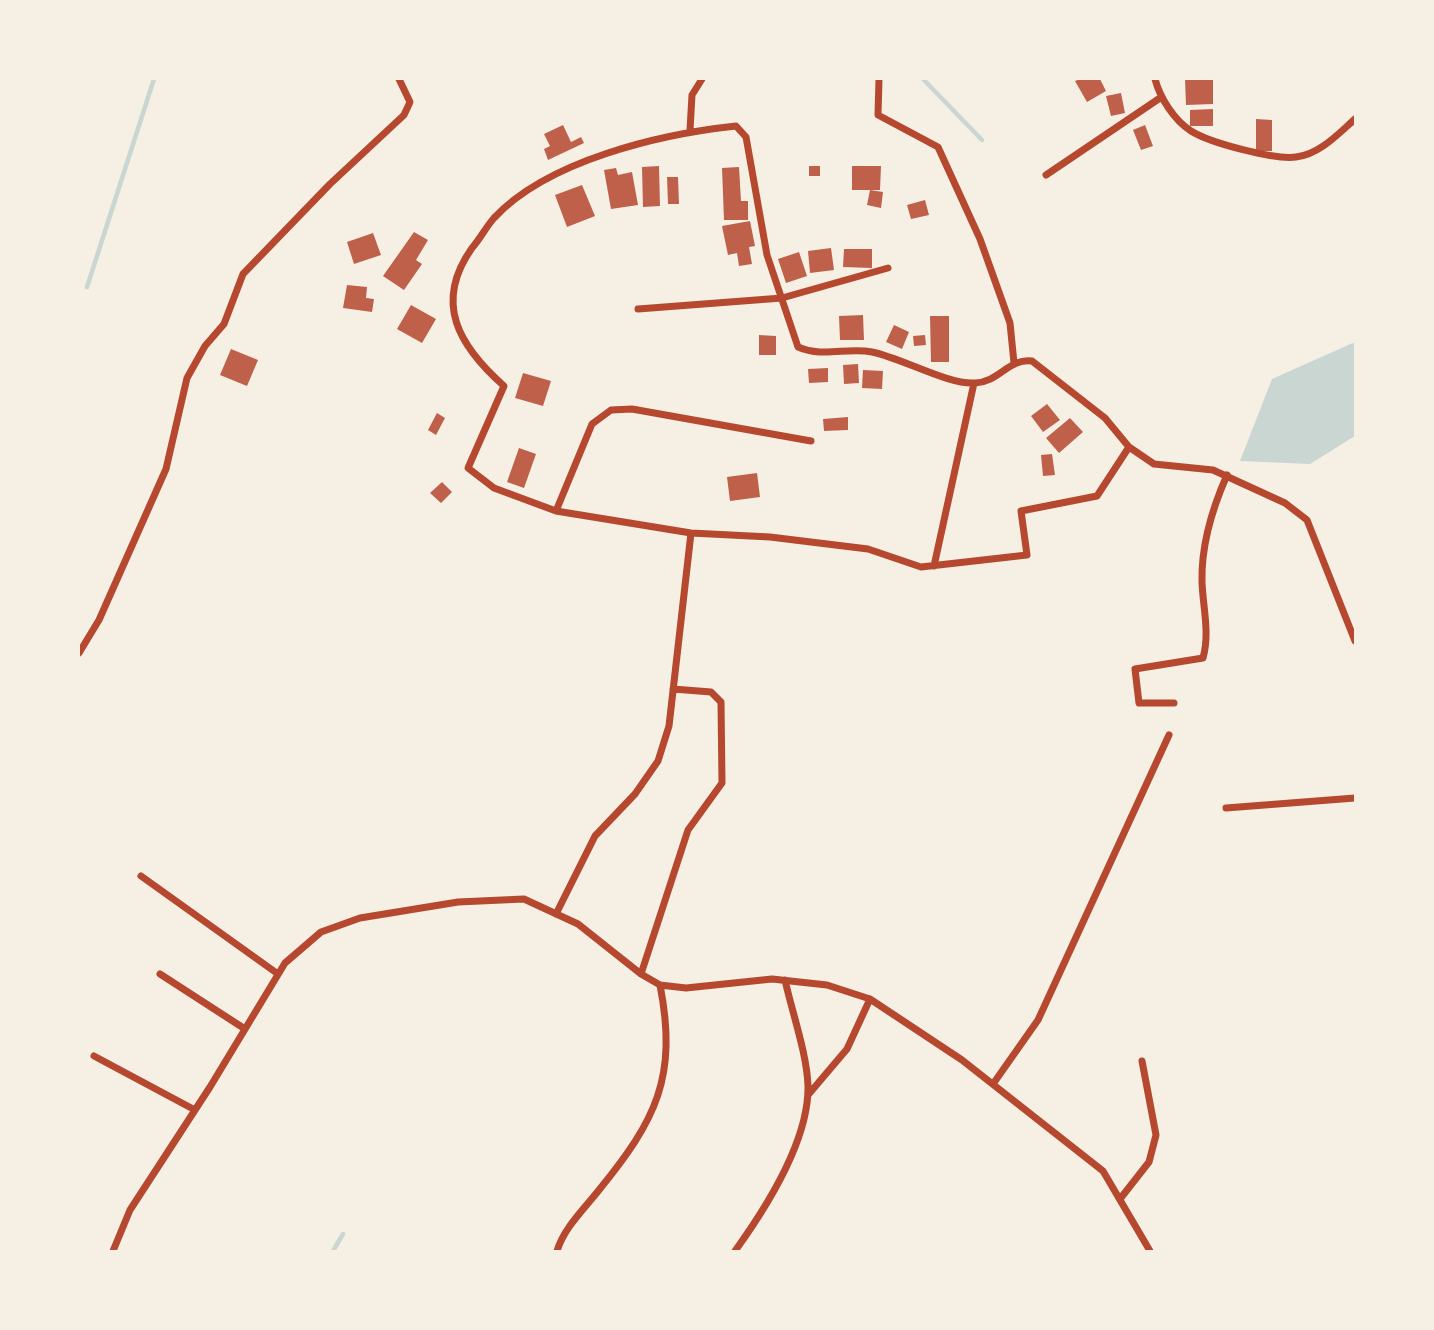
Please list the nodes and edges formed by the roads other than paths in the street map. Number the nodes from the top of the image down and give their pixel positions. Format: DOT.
graph roads {
  1 [pos="399,79"];
  2 [pos="702,79"];
  3 [pos="879,79"];
  4 [pos="1155,79"];
  5 [pos="1160,98"];
  6 [pos="1355,120"];
  7 [pos="690,131"];
  8 [pos="1046,175"];
  9 [pos="888,268"];
  10 [pos="782,298"];
  11 [pos="638,309"];
  12 [pos="1014,363"];
  13 [pos="974,383"];
  14 [pos="811,442"];
  15 [pos="1129,447"];
  16 [pos="1227,475"];
  17 [pos="556,511"];
  18 [pos="691,533"];
  19 [pos="934,566"];
  20 [pos="1355,638"];
  21 [pos="79,653"];
  22 [pos="673,689"];
  23 [pos="1174,703"];
  24 [pos="1169,735"];
  25 [pos="1355,798"];
  26 [pos="1226,807"];
  27 [pos="141,876"];
  28 [pos="556,914"];
  29 [pos="160,974"];
  30 [pos="278,974"];
  31 [pos="640,974"];
  32 [pos="785,980"];
  33 [pos="660,985"];
  34 [pos="870,999"];
  35 [pos="245,1029"];
  36 [pos="94,1056"];
  37 [pos="1142,1061"];
  38 [pos="993,1084"];
  39 [pos="807,1096"];
  40 [pos="195,1110"];
  41 [pos="1120,1199"];
  42 [pos="113,1251"];
  43 [pos="556,1251"];
  44 [pos="735,1251"];
  45 [pos="1150,1251"];
  1 -- 21 [label="street"];
  2 -- 7 [label="street"];
  3 -- 12 [label="street"];
  4 -- 5 [label="street"];
  5 -- 6 [label="street"];
  5 -- 8 [label="street"];
  7 -- 10 [label="street"];
  7 -- 17 [label="street"];
  9 -- 10 [label="street"];
  10 -- 11 [label="street"];
  10 -- 13 [label="street"];
  12 -- 13 [label="street"];
  12 -- 15 [label="street"];
  13 -- 19 [label="street"];
  14 -- 17 [label="street"];
  15 -- 16 [label="street"];
  15 -- 19 [label="street"];
  16 -- 20 [label="street"];
  16 -- 23 [label="street"];
  17 -- 18 [label="street"];
  18 -- 19 [label="street"];
  18 -- 22 [label="street"];
  22 -- 28 [label="street"];
  22 -- 31 [label="street"];
  24 -- 38 [label="street"];
  25 -- 26 [label="street"];
  27 -- 30 [label="street"];
  28 -- 30 [label="street"];
  28 -- 31 [label="street"];
  29 -- 35 [label="street"];
  30 -- 35 [label="street"];
  31 -- 33 [label="street"];
  32 -- 33 [label="street"];
  32 -- 34 [label="street"];
  32 -- 39 [label="street"];
  33 -- 43 [label="street"];
  34 -- 38 [label="street"];
  34 -- 39 [label="street"];
  35 -- 40 [label="street"];
  36 -- 40 [label="street"];
  37 -- 41 [label="street"];
  38 -- 41 [label="street"];
  39 -- 44 [label="street"];
  40 -- 42 [label="street"];
  41 -- 45 [label="street"];
}
